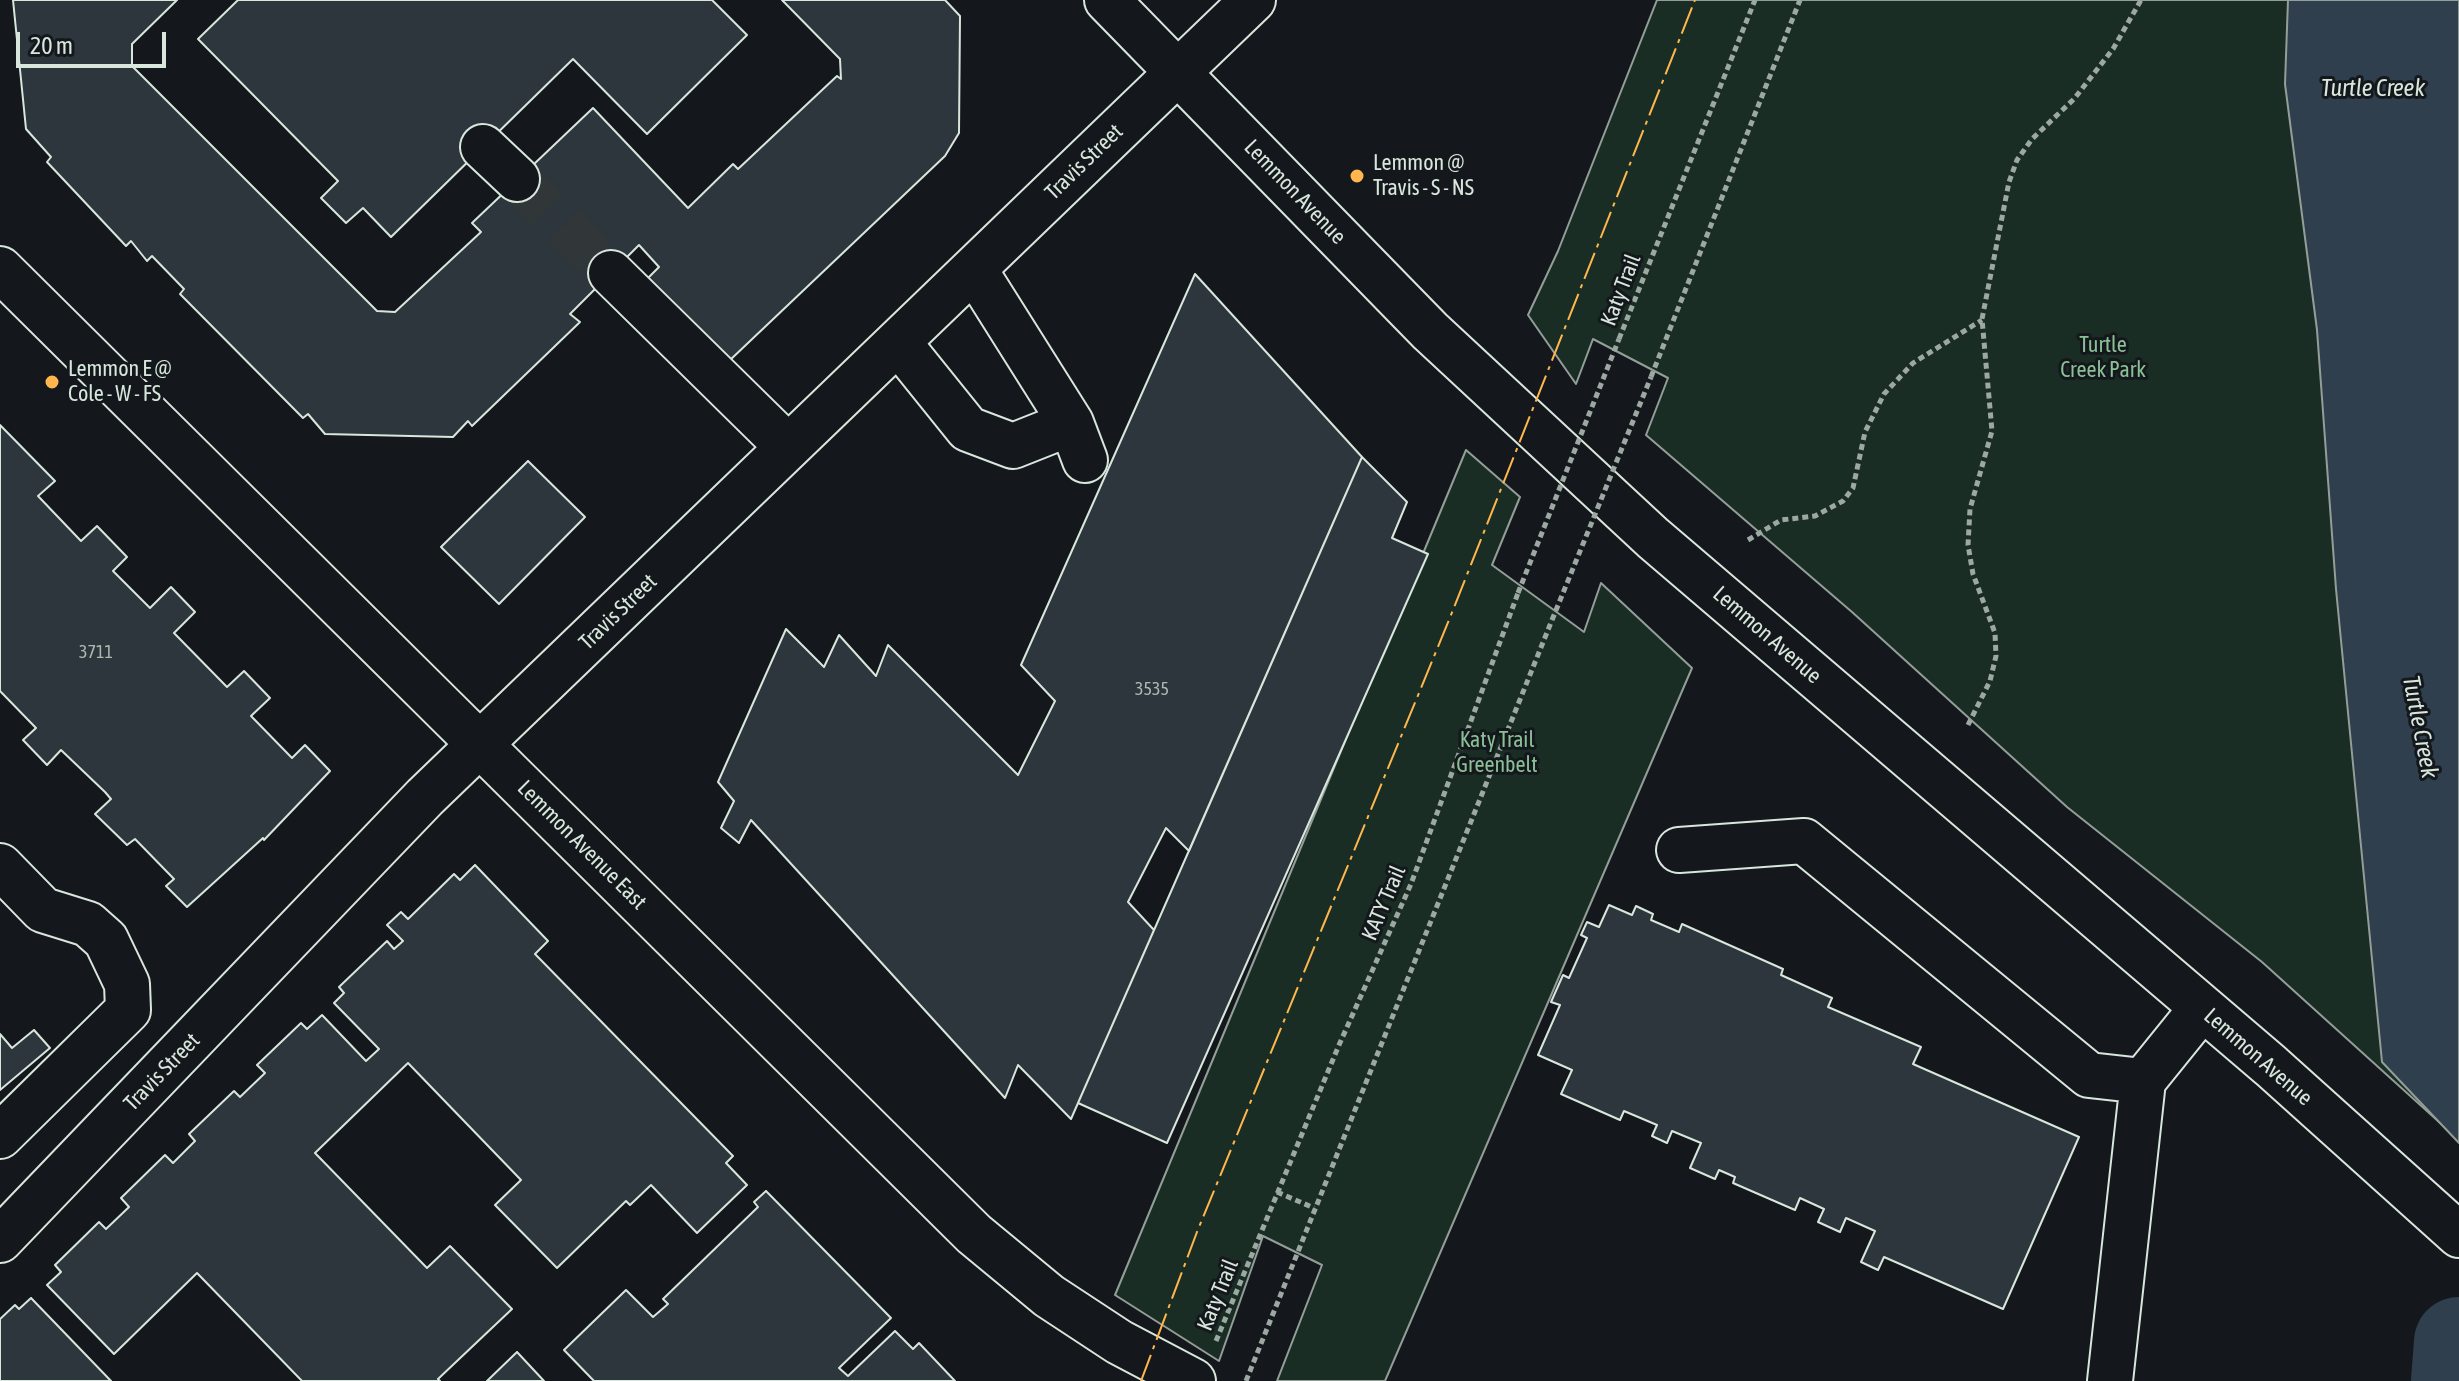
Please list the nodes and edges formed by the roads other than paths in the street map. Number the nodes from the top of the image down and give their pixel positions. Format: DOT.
graph roads {
  1 [pos="1107,0"];
  2 [pos="1253,0"];
  3 [pos="1178,73"];
  4 [pos="483,147"];
  5 [pos="517,179"];
  6 [pos="0,269"];
  7 [pos="974,269"];
  8 [pos="611,273"];
  9 [pos="898,342"];
  10 [pos="788,447"];
  11 [pos="480,744"];
  12 [pos="1679,850"];
  13 [pos="0,866"];
  14 [pos="2202,1008"];
  15 [pos="2143,1081"];
  16 [pos="0,1136"];
  17 [pos="2459,1235"];
  18 [pos="0,1240"];
  19 [pos="1203,1366"];
  20 [pos="2110,1381"];
  1 -- 3 [label="main road, Lemmon Avenue"];
  2 -- 3 [label="main road, Travis Street"];
  3 -- 7 [label="main road, Travis Street"];
  3 -- 14 [label="main road, Lemmon Avenue"];
  4 -- 5 [label="main road"];
  6 -- 11 [label="main road, Lemmon Avenue East"];
  7 -- 9 [label="main road, Travis Street"];
  7 -- 9 [label="main road"];
  8 -- 10 [label="main road"];
  9 -- 10 [label="main road, Travis Street"];
  10 -- 11 [label="main road, Travis Street"];
  11 -- 18 [label="main road, Travis Street"];
  11 -- 19 [label="main road, Lemmon Avenue East"];
  12 -- 15 [label="main road"];
  13 -- 16 [label="main road"];
  14 -- 15 [label="main road"];
  14 -- 17 [label="main road, Lemmon Avenue"];
  15 -- 20 [label="main road"];
}
